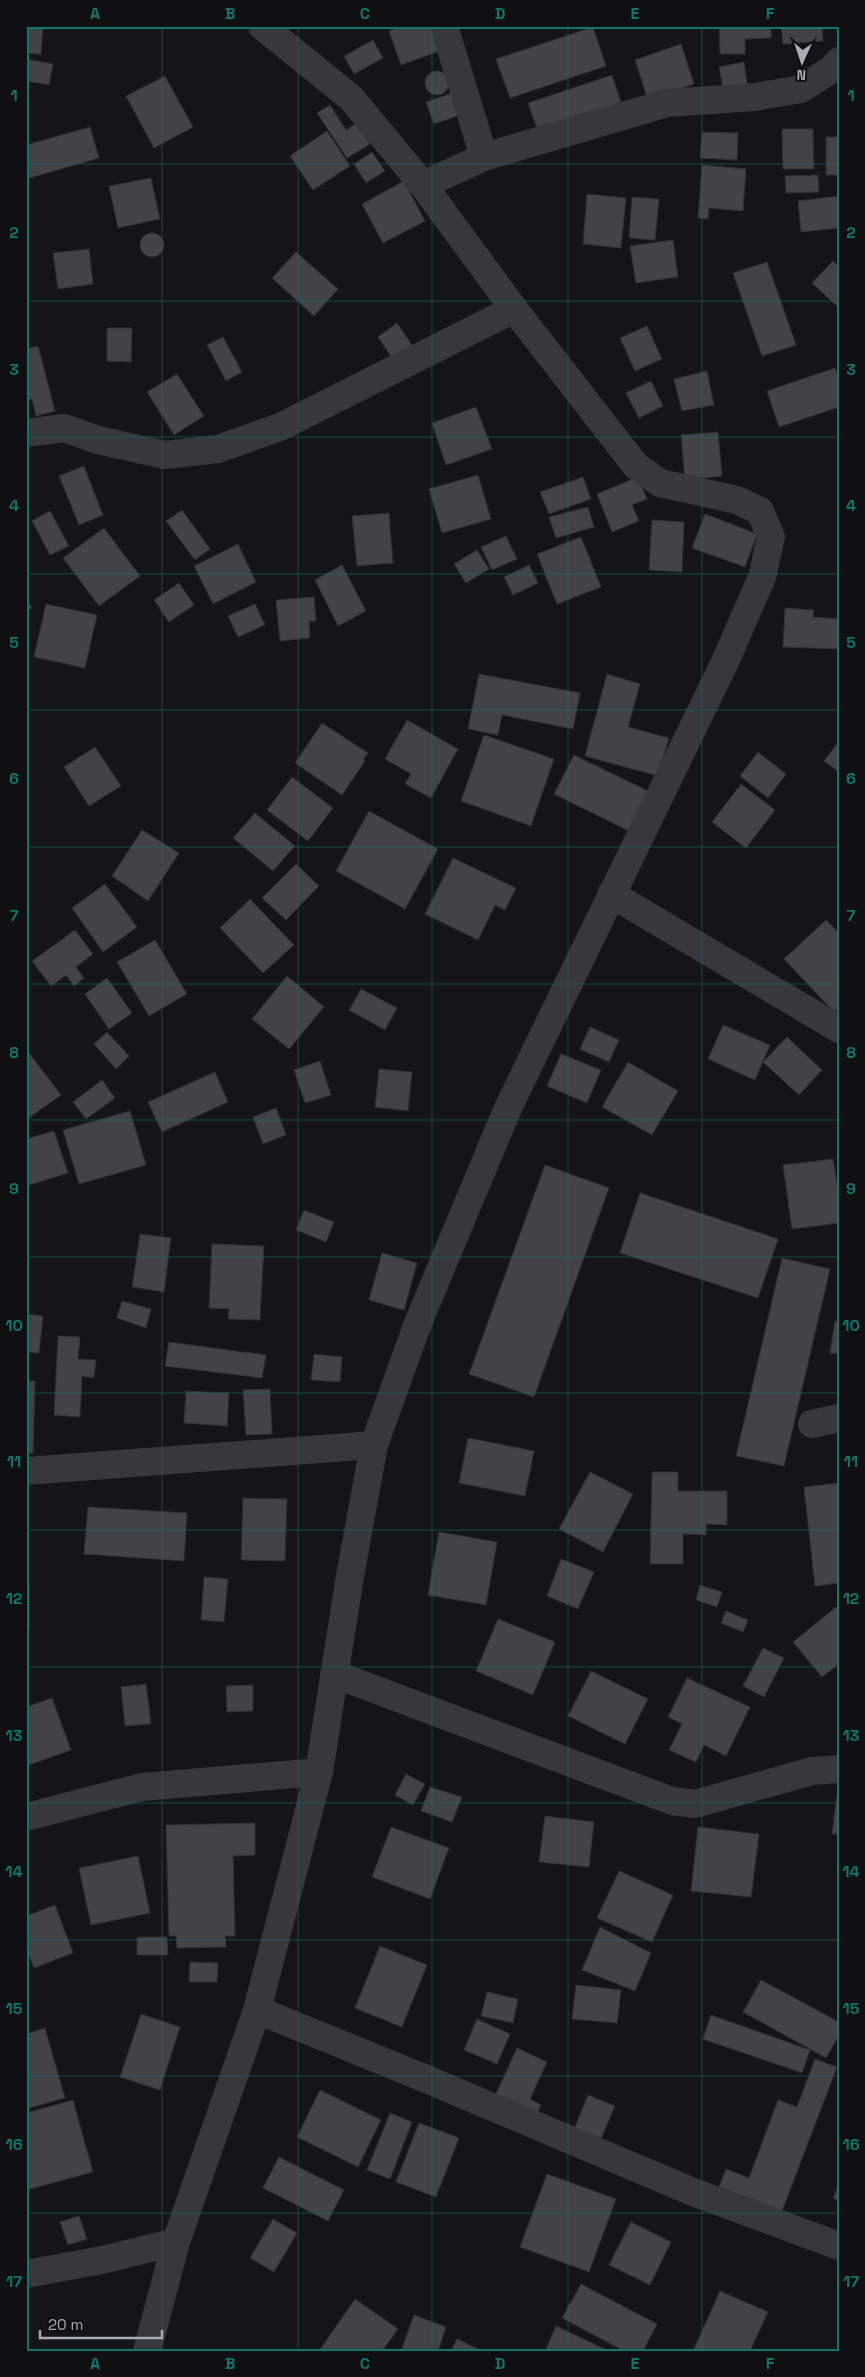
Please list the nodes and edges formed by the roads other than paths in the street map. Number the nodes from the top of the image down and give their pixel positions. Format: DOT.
graph roads {
  1 [pos="262,26"];
  2 [pos="444,26"];
  3 [pos="839,61"];
  4 [pos="484,157"];
  5 [pos="423,185"];
  6 [pos="514,309"];
  7 [pos="26,433"];
  8 [pos="611,894"];
  9 [pos="839,1029"];
  10 [pos="839,1418"];
  11 [pos="812,1424"];
  12 [pos="374,1445"];
  13 [pos="26,1471"];
  14 [pos="334,1674"];
  15 [pos="839,1769"];
  16 [pos="319,1772"];
  17 [pos="26,1817"];
  18 [pos="257,2010"];
  19 [pos="176,2242"];
  20 [pos="839,2246"];
  21 [pos="26,2274"];
  22 [pos="147,2351"];
  1 -- 5 [label="street"];
  2 -- 4 [label="street"];
  3 -- 4 [label="street"];
  4 -- 5 [label="street"];
  5 -- 6 [label="street"];
  6 -- 7 [label="street"];
  6 -- 8 [label="street"];
  8 -- 9 [label="street"];
  8 -- 12 [label="street"];
  10 -- 11 [label="street"];
  12 -- 13 [label="street"];
  12 -- 14 [label="street"];
  14 -- 15 [label="street"];
  14 -- 16 [label="street"];
  16 -- 17 [label="street"];
  16 -- 18 [label="street"];
  18 -- 19 [label="street"];
  18 -- 20 [label="street"];
  19 -- 21 [label="street"];
  19 -- 22 [label="street"];
}
